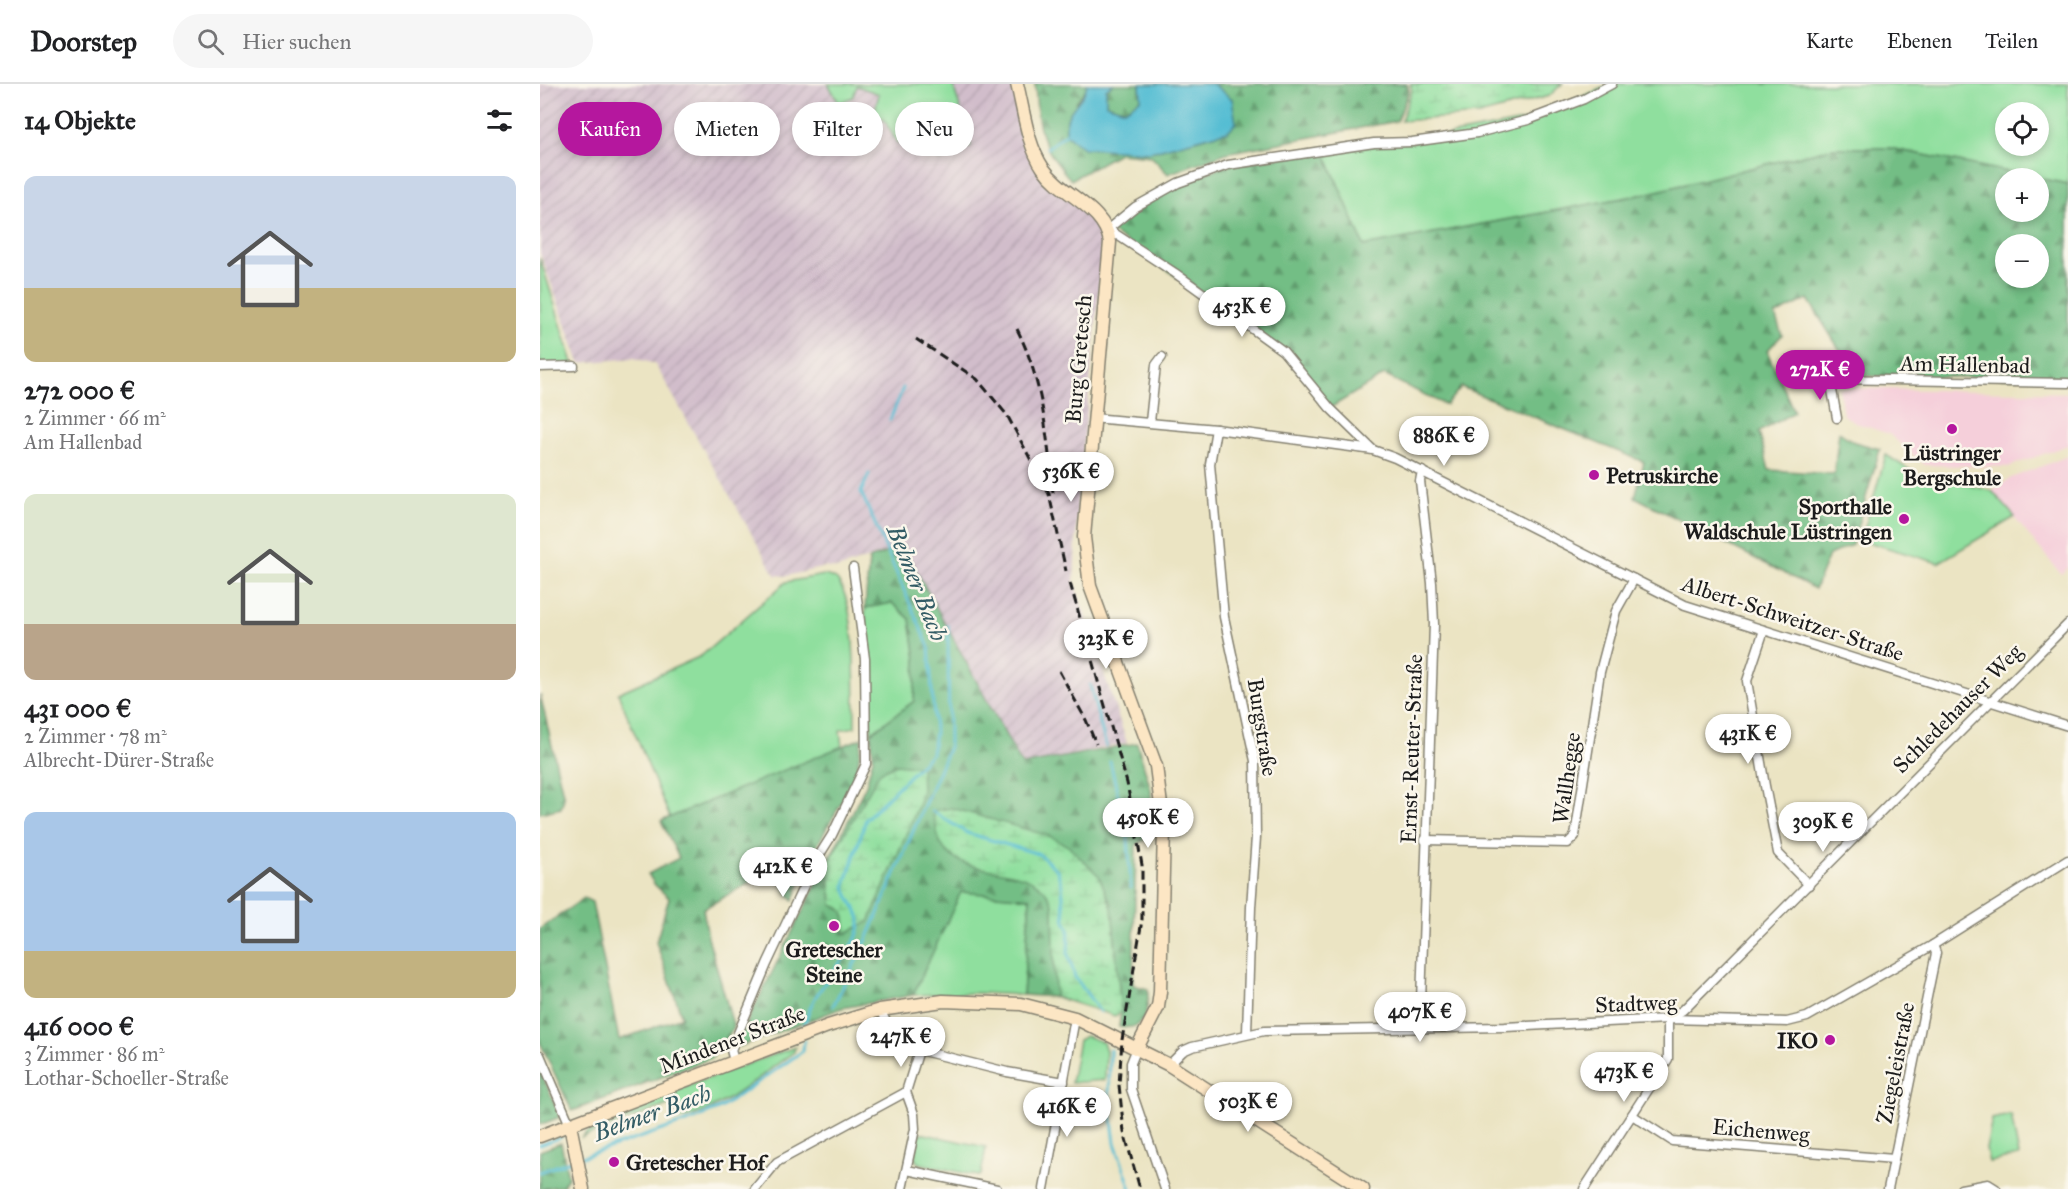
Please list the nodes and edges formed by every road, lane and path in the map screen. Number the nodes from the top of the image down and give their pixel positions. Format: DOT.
graph roads {
  1 [pos="1017,84"];
  2 [pos="1612,84"];
  3 [pos="1108,229"];
  4 [pos="1162,357"];
  5 [pos="574,366"];
  6 [pos="540,367"];
  7 [pos="2068,383"];
  8 [pos="1093,418"];
  9 [pos="1837,418"];
  10 [pos="1150,422"];
  11 [pos="1216,429"];
  12 [pos="1373,450"];
  13 [pos="1422,471"];
  14 [pos="854,568"];
  15 [pos="1634,579"];
  16 [pos="2068,624"];
  17 [pos="1764,630"];
  18 [pos="1988,701"];
  19 [pos="2068,726"];
  20 [pos="1425,840"];
  21 [pos="2068,860"];
  22 [pos="1809,885"];
  23 [pos="1933,945"];
  24 [pos="879,1010"];
  25 [pos="1075,1018"];
  26 [pos="1668,1019"];
  27 [pos="1420,1030"];
  28 [pos="1247,1033"];
  29 [pos="1137,1048"];
  30 [pos="919,1050"];
  31 [pos="540,1055"];
  32 [pos="734,1061"];
  33 [pos="1169,1065"];
  34 [pos="1064,1082"];
  35 [pos="906,1092"];
  36 [pos="1632,1115"];
  37 [pos="570,1125"];
  38 [pos="540,1136"];
  39 [pos="1894,1159"];
  40 [pos="907,1170"];
  41 [pos="583,1189"];
  42 [pos="755,1189"];
  43 [pos="902,1189"];
  44 [pos="997,1189"];
  45 [pos="1044,1189"];
  46 [pos="1165,1189"];
  47 [pos="1363,1189"];
  48 [pos="1584,1189"];
  49 [pos="1888,1189"];
  50 [pos="1961,1189"];
  51 [pos="1996,1189"];
  1 -- 3 [label="street"];
  2 -- 3 [label="street"];
  3 -- 8 [label="street, Burg Gretesch"];
  3 -- 12 [label="street"];
  4 -- 10 [label="street"];
  5 -- 6 [label="street"];
  7 -- 9 [label="street, Am Hallenbad"];
  8 -- 10 [label="street, Albert-Schweitzer-Straße"];
  8 -- 29 [label="street, Burg Gretesch"];
  10 -- 11 [label="street, Albert-Schweitzer-Straße"];
  11 -- 12 [label="street, Albert-Schweitzer-Straße"];
  11 -- 28 [label="street, Burgstraße"];
  12 -- 13 [label="street, Albert-Schweitzer-Straße"];
  13 -- 15 [label="street, Albert-Schweitzer-Straße"];
  13 -- 20 [label="street, Ernst-Reuter-Straße"];
  14 -- 32 [label="street"];
  15 -- 17 [label="street, Albert-Schweitzer-Straße"];
  15 -- 20 [label="street, Wallhegge"];
  16 -- 18 [label="street, Schledehauser Weg"];
  17 -- 18 [label="street, Albert-Schweitzer-Straße"];
  17 -- 22 [label="street"];
  18 -- 19 [label="street, Albert-Schweitzer-Straße"];
  18 -- 22 [label="street, Schledehauser Weg"];
  20 -- 27 [label="street, Ernst-Reuter-Straße"];
  21 -- 23 [label="street, Stadtweg"];
  22 -- 26 [label="street, Schledehauser Weg"];
  23 -- 26 [label="street, Stadtweg"];
  23 -- 39 [label="street, Ziegeleistraße"];
  24 -- 25 [label="street, Mindener Straße"];
  24 -- 30 [label="street"];
  24 -- 32 [label="street, Mindener Straße"];
  25 -- 29 [label="street, Mindener Straße"];
  25 -- 34 [label="street"];
  26 -- 27 [label="street, Stadtweg"];
  26 -- 36 [label="street"];
  27 -- 28 [label="street, Stadtweg"];
  28 -- 33 [label="street, Stadtweg"];
  29 -- 33 [label="street, Mindener Straße"];
  29 -- 46 [label="street"];
  30 -- 34 [label="street"];
  30 -- 35 [label="street"];
  31 -- 37 [label="street"];
  32 -- 37 [label="street, Mindener Straße"];
  33 -- 47 [label="street, Mindener Straße"];
  34 -- 45 [label="street"];
  35 -- 40 [label="street"];
  35 -- 42 [label="street"];
  36 -- 39 [label="street, Eichenweg"];
  36 -- 48 [label="street"];
  37 -- 38 [label="street, Mindener Straße"];
  37 -- 41 [label="street"];
  39 -- 49 [label="street, Ziegeleistraße"];
  40 -- 43 [label="street"];
  40 -- 44 [label="street"];
  50 -- 51 [label="street"];
}
